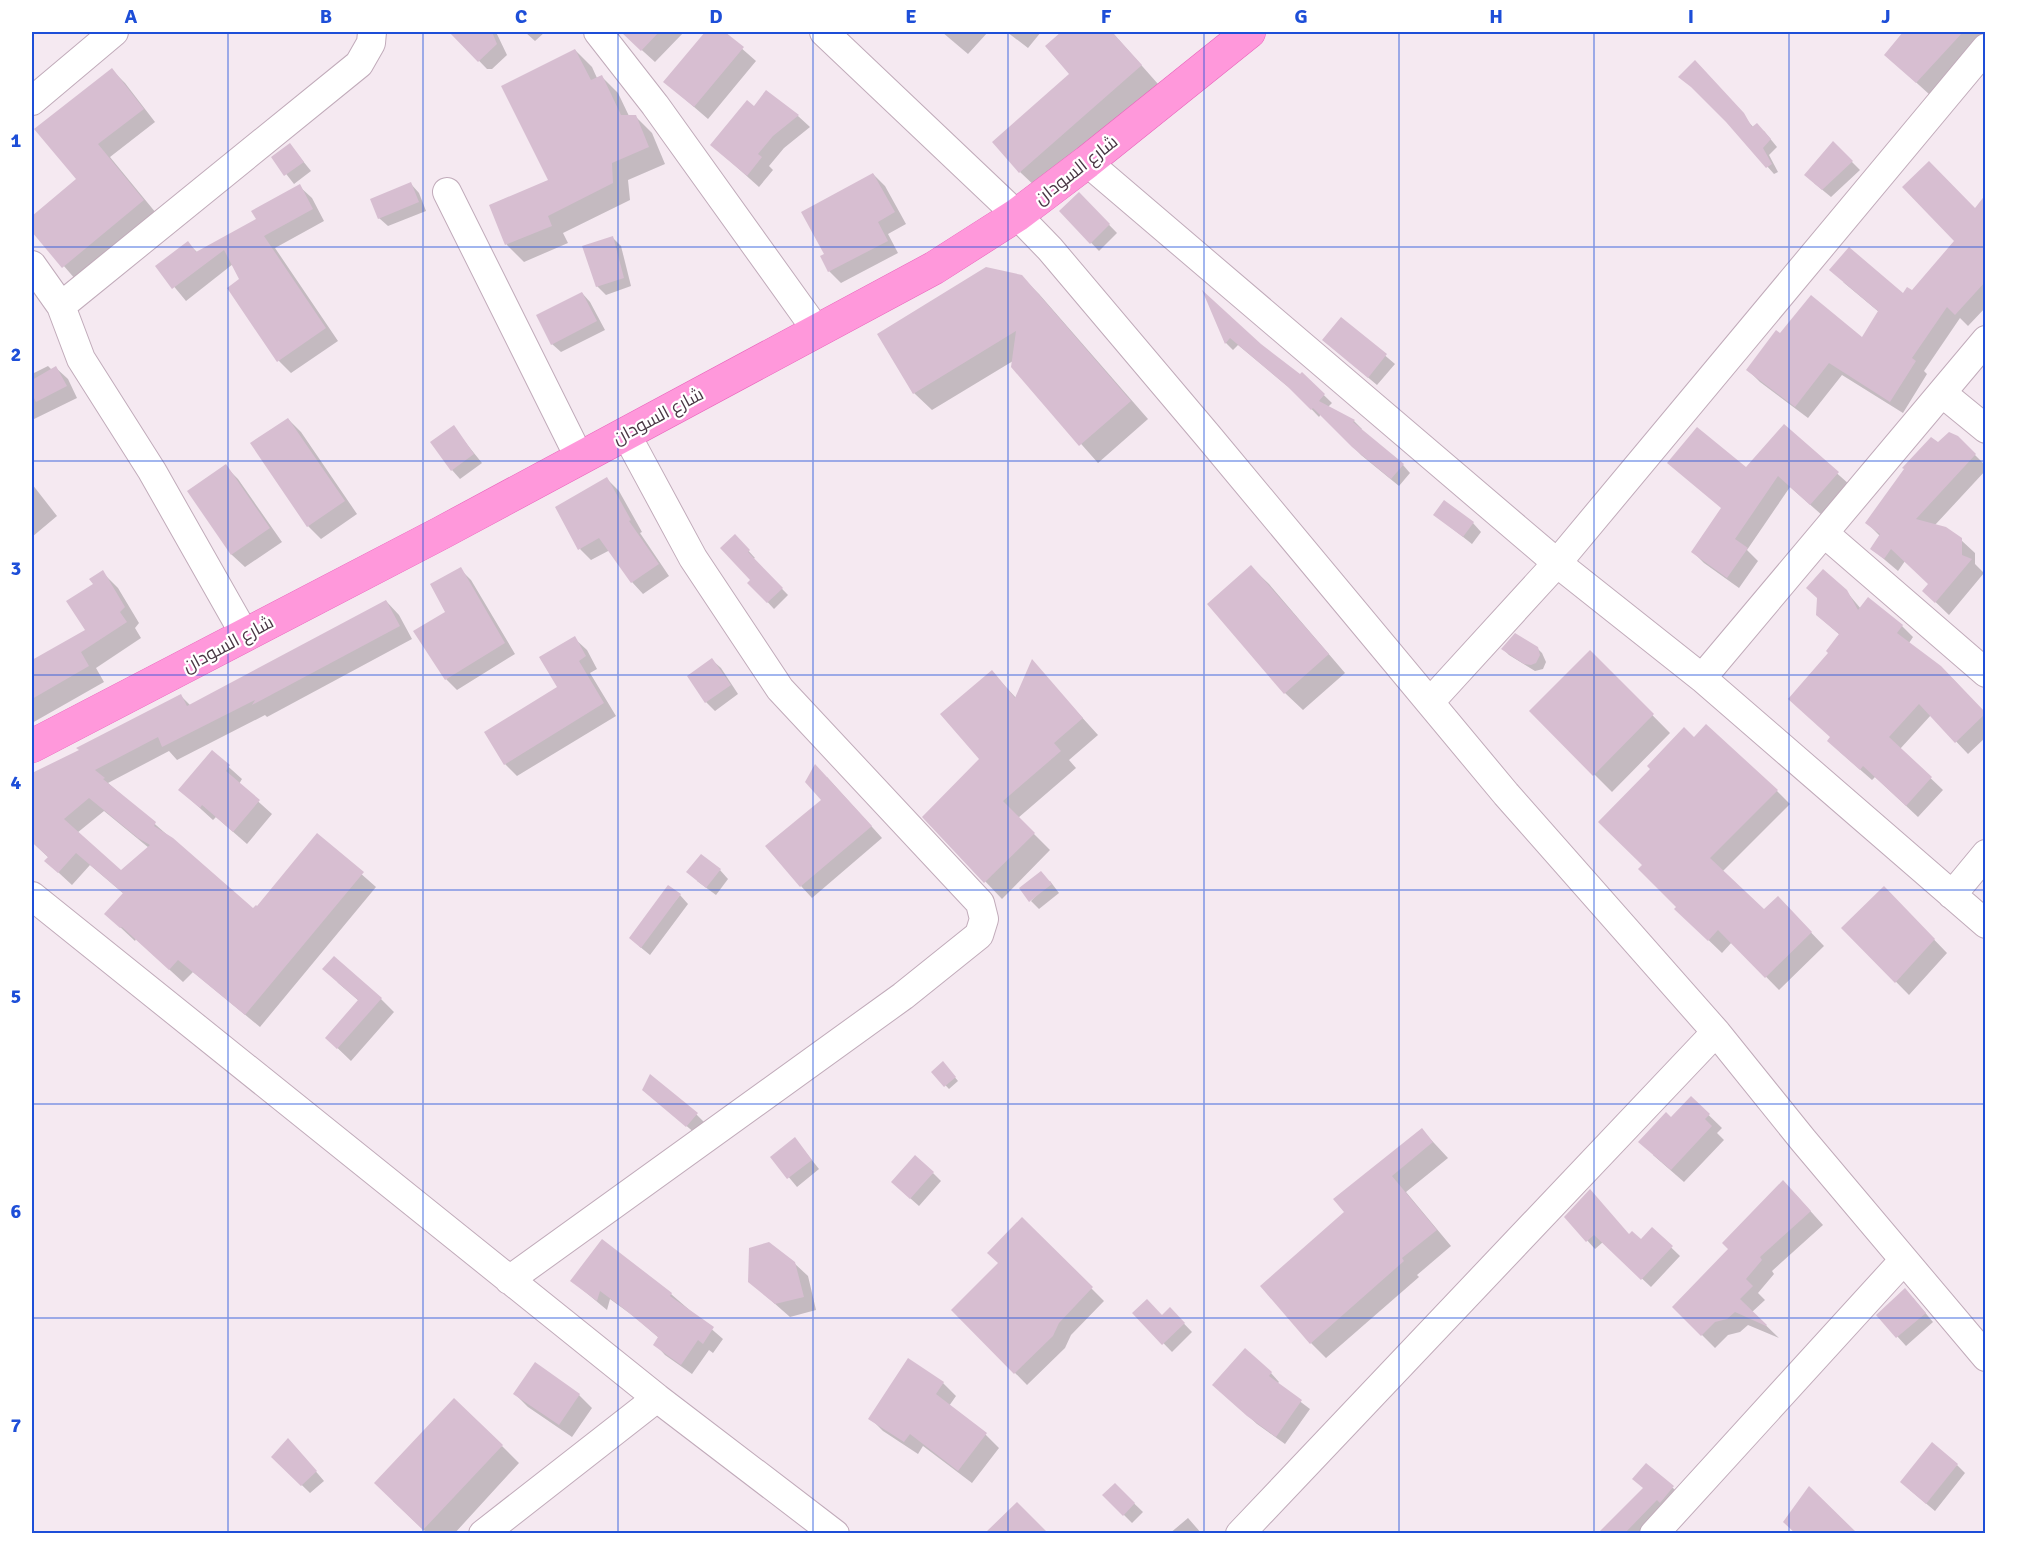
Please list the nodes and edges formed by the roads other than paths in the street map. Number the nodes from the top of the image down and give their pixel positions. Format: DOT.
graph roads {
  1 [pos="114,32"];
  2 [pos="372,32"];
  3 [pos="598,32"];
  4 [pos="824,32"];
  5 [pos="1249,32"];
  6 [pos="1986,48"];
  7 [pos="32,101"];
  8 [pos="1087,162"];
  9 [pos="447,192"];
  10 [pos="1017,215"];
  11 [pos="32,265"];
  12 [pos="61,306"];
  13 [pos="817,332"];
  14 [pos="1986,340"];
  15 [pos="1942,393"];
  16 [pos="1986,429"];
  17 [pos="626,432"];
  18 [pos="580,459"];
  19 [pos="1824,533"];
  20 [pos="1557,563"];
  21 [pos="245,635"];
  22 [pos="1986,673"];
  23 [pos="1702,678"];
  24 [pos="1430,702"];
  25 [pos="32,746"];
  26 [pos="1986,854"];
  27 [pos="1952,895"];
  28 [pos="32,896"];
  29 [pos="1986,924"];
  30 [pos="1716,1032"];
  31 [pos="1903,1261"];
  32 [pos="510,1280"];
  33 [pos="1986,1357"];
  34 [pos="657,1398"];
  35 [pos="483,1533"];
  36 [pos="835,1533"];
  37 [pos="1240,1533"];
  38 [pos="1654,1533"];
  1 -- 7 [label="street"];
  2 -- 12 [label="street"];
  3 -- 13 [label="street"];
  4 -- 10 [label="street"];
  5 -- 8 [label="main road, شارع السودان"];
  6 -- 20 [label="street"];
  8 -- 10 [label="main road, شارع السودان"];
  8 -- 20 [label="street"];
  9 -- 18 [label="street"];
  10 -- 13 [label="main road, شارع السودان"];
  10 -- 24 [label="street"];
  11 -- 12 [label="street"];
  12 -- 21 [label="street"];
  13 -- 17 [label="main road, شارع السودان"];
  14 -- 15 [label="street"];
  15 -- 16 [label="street"];
  15 -- 19 [label="street"];
  17 -- 18 [label="main road, شارع السودان"];
  17 -- 32 [label="street"];
  18 -- 21 [label="main road, شارع السودان"];
  19 -- 22 [label="street"];
  19 -- 23 [label="street"];
  20 -- 23 [label="street"];
  20 -- 24 [label="street"];
  21 -- 25 [label="main road, شارع السودان"];
  23 -- 27 [label="street"];
  24 -- 30 [label="street"];
  26 -- 27 [label="street"];
  27 -- 29 [label="street"];
  28 -- 32 [label="street"];
  30 -- 31 [label="street"];
  30 -- 37 [label="street"];
  31 -- 33 [label="street"];
  31 -- 38 [label="street"];
  32 -- 34 [label="street"];
  34 -- 35 [label="street"];
  34 -- 36 [label="street"];
}
